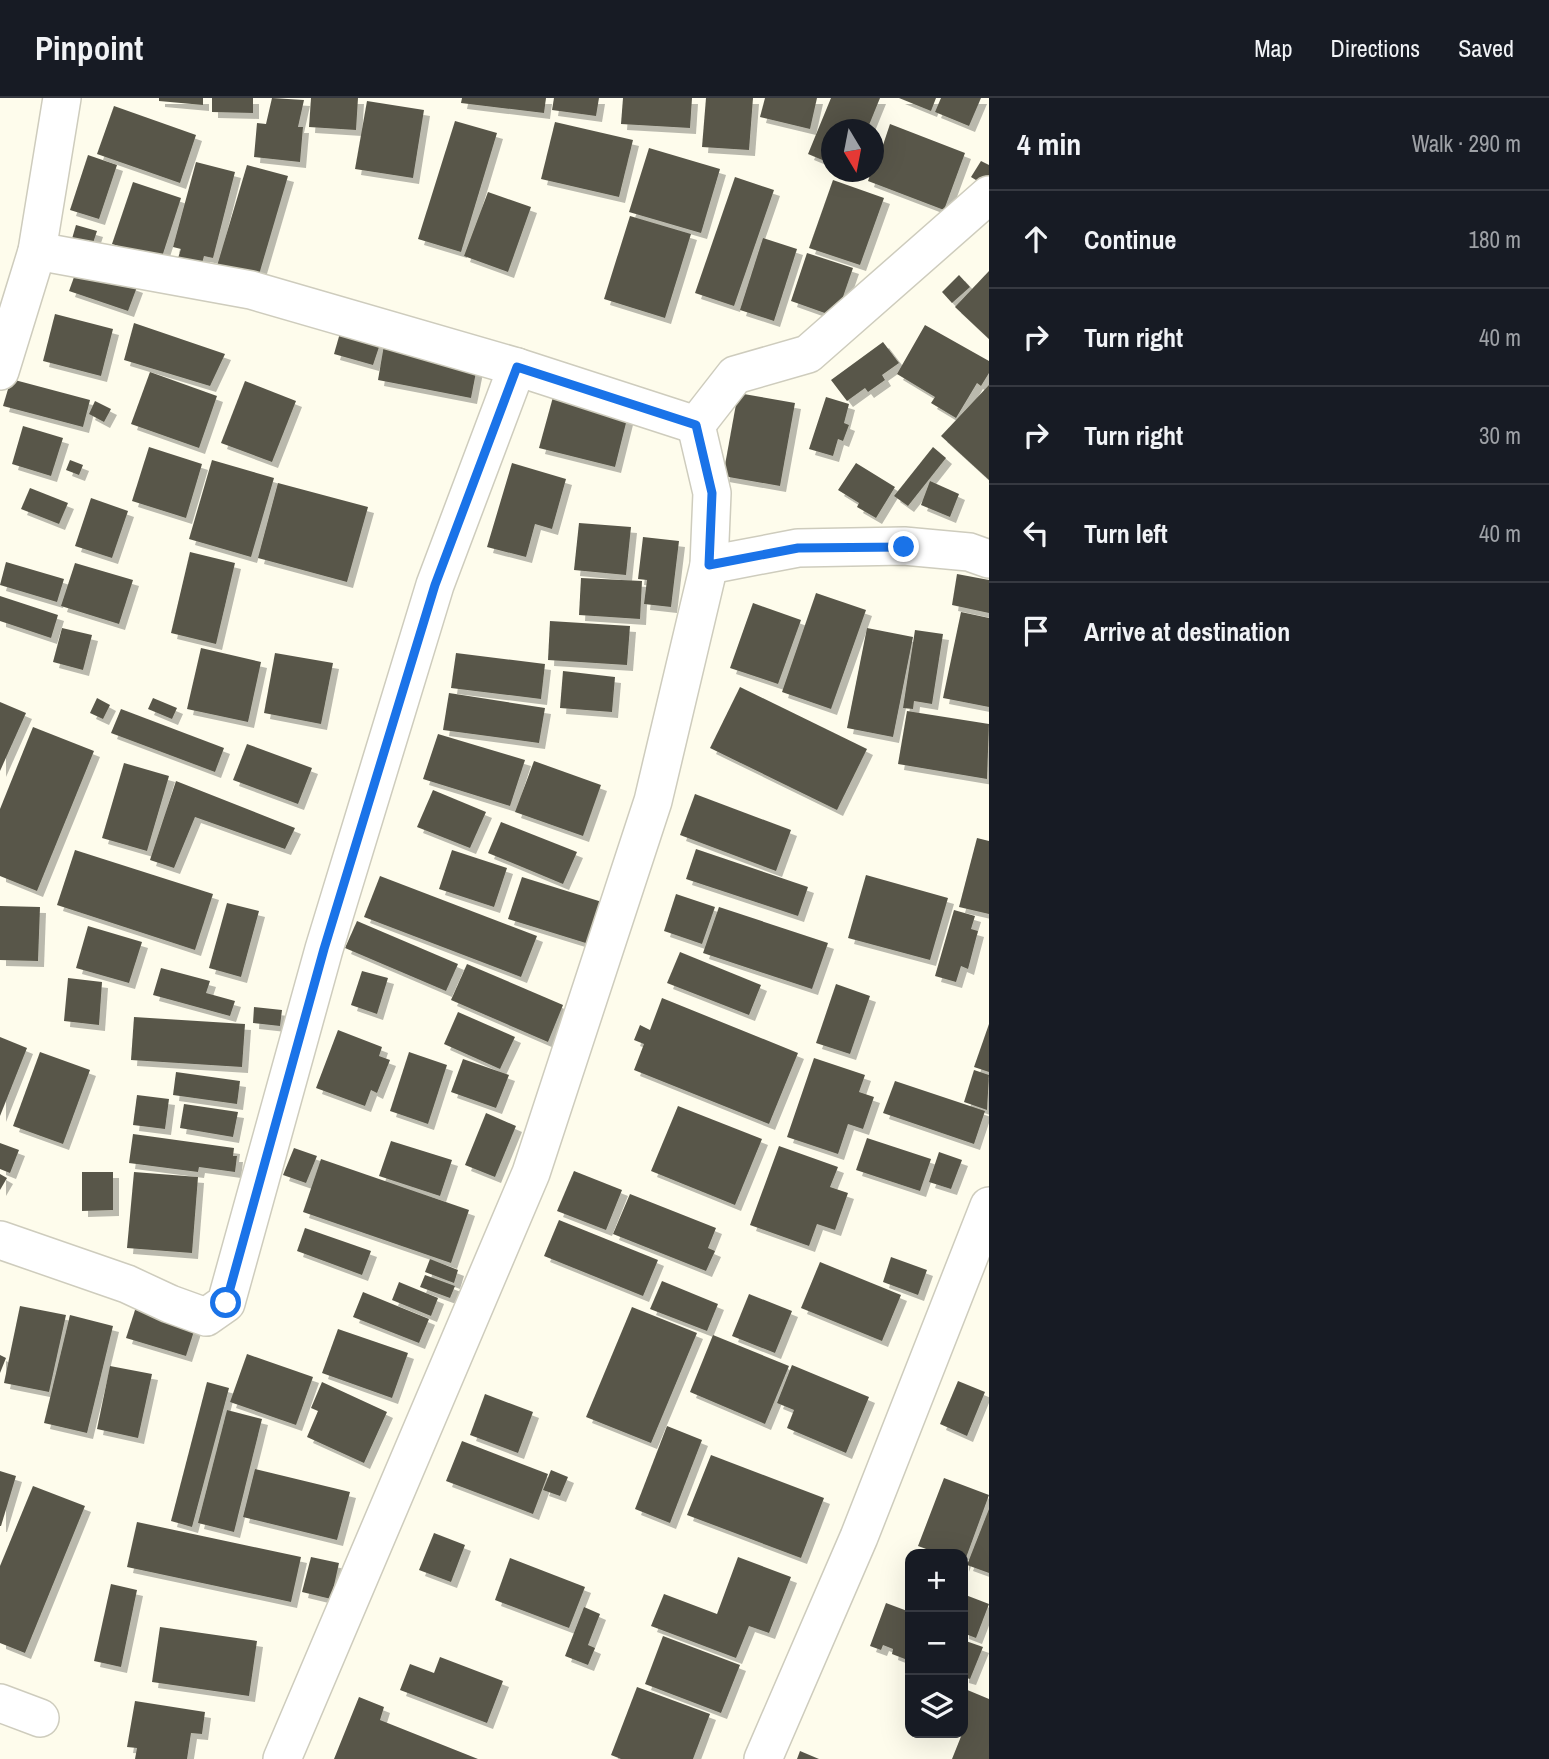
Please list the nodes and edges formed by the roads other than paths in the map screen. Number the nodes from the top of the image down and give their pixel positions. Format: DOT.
graph roads {
  1 [pos="62,98"];
  2 [pos="989,195"];
  3 [pos="37,251"];
  4 [pos="517,367"];
  5 [pos="0,372"];
  6 [pos="696,425"];
  7 [pos="989,559"];
  8 [pos="709,565"];
  9 [pos="989,1206"];
  10 [pos="0,1240"];
  11 [pos="0,1703"];
  12 [pos="40,1718"];
  13 [pos="282,1759"];
  14 [pos="763,1759"];
  1 -- 3 [label="street"];
  2 -- 6 [label="street"];
  3 -- 4 [label="street"];
  3 -- 5 [label="street"];
  4 -- 6 [label="street"];
  4 -- 10 [label="street"];
  6 -- 8 [label="street"];
  7 -- 8 [label="street"];
  8 -- 13 [label="street"];
  9 -- 14 [label="street"];
  11 -- 12 [label="street"];
}
